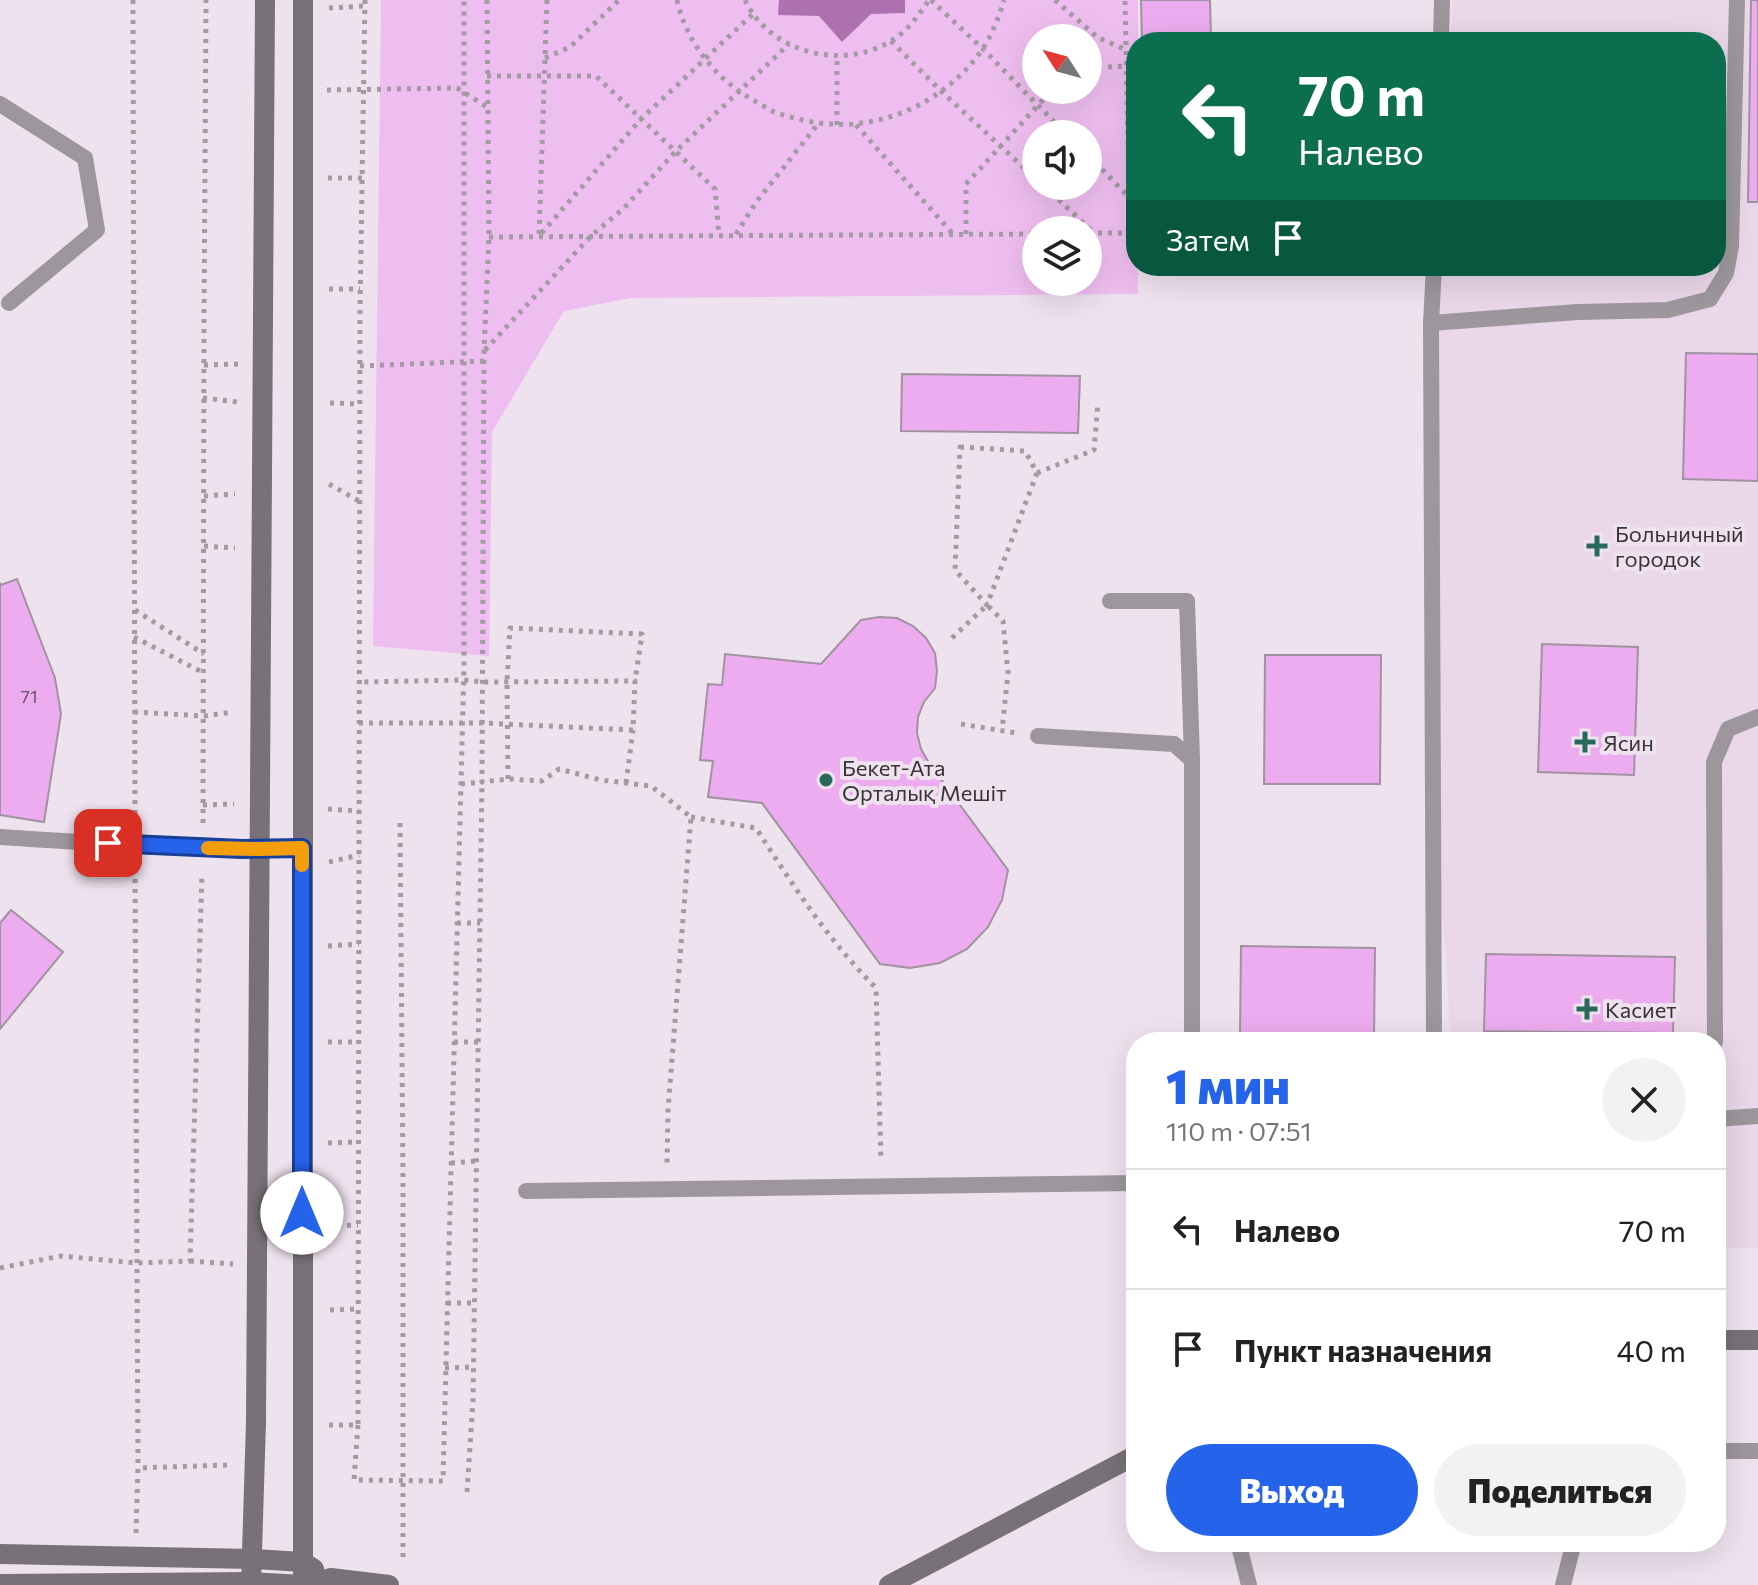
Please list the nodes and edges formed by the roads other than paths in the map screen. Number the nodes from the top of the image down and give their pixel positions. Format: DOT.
graph roads {
  1 [pos="265,0"];
  2 [pos="303,0"];
  3 [pos="1442,0"];
  4 [pos="1737,0"];
  5 [pos="1441,32"];
  6 [pos="0,104"];
  7 [pos="1726,273"];
  8 [pos="1433,276"];
  9 [pos="1724,276"];
  10 [pos="9,303"];
  11 [pos="1431,323"];
  12 [pos="1110,601"];
  13 [pos="1758,717"];
  14 [pos="1038,736"];
  15 [pos="1192,760"];
  16 [pos="0,837"];
  17 [pos="302,848"];
  18 [pos="259,849"];
  19 [pos="1192,1032"];
  20 [pos="1434,1032"];
  21 [pos="1715,1032"];
  22 [pos="1758,1116"];
  23 [pos="1726,1118"];
  24 [pos="1126,1183"];
  25 [pos="526,1191"];
  26 [pos="1726,1340"];
  27 [pos="1758,1340"];
  28 [pos="1726,1451"];
  29 [pos="1758,1451"];
  30 [pos="1126,1460"];
  31 [pos="1241,1552"];
  32 [pos="1571,1552"];
  33 [pos="0,1554"];
  34 [pos="253,1559"];
  35 [pos="303,1562"];
  36 [pos="331,1578"];
  37 [pos="396,1578"];
  38 [pos="0,1584"];
  39 [pos="251,1584"];
  40 [pos="303,1585"];
  41 [pos="889,1585"];
  42 [pos="1249,1585"];
  43 [pos="1563,1585"];
  1 -- 18 [label="main road"];
  2 -- 17 [label="main road"];
  3 -- 5 [label="lane"];
  4 -- 7 [label="lane"];
  6 -- 10 [label="lane"];
  8 -- 11 [label="lane"];
  9 -- 11 [label="lane"];
  11 -- 20 [label="lane"];
  12 -- 15 [label="lane"];
  13 -- 21 [label="lane"];
  14 -- 15 [label="lane"];
  15 -- 19 [label="lane"];
  16 -- 18 [label="lane"];
  17 -- 18 [label="lane"];
  17 -- 35 [label="main road"];
  18 -- 34 [label="main road"];
  22 -- 23 [label="lane"];
  24 -- 25 [label="lane"];
  26 -- 27 [label="main road"];
  28 -- 29 [label="lane"];
  30 -- 41 [label="main road"];
  31 -- 42 [label="lane"];
  32 -- 43 [label="lane"];
  33 -- 34 [label="main road"];
  34 -- 35 [label="main road"];
  34 -- 39 [label="main road"];
  35 -- 36 [label="main road"];
  35 -- 40 [label="main road"];
  36 -- 37 [label="main road"];
  36 -- 40 [label="main road"];
  38 -- 39 [label="main road"];
  39 -- 40 [label="main road"];
}
